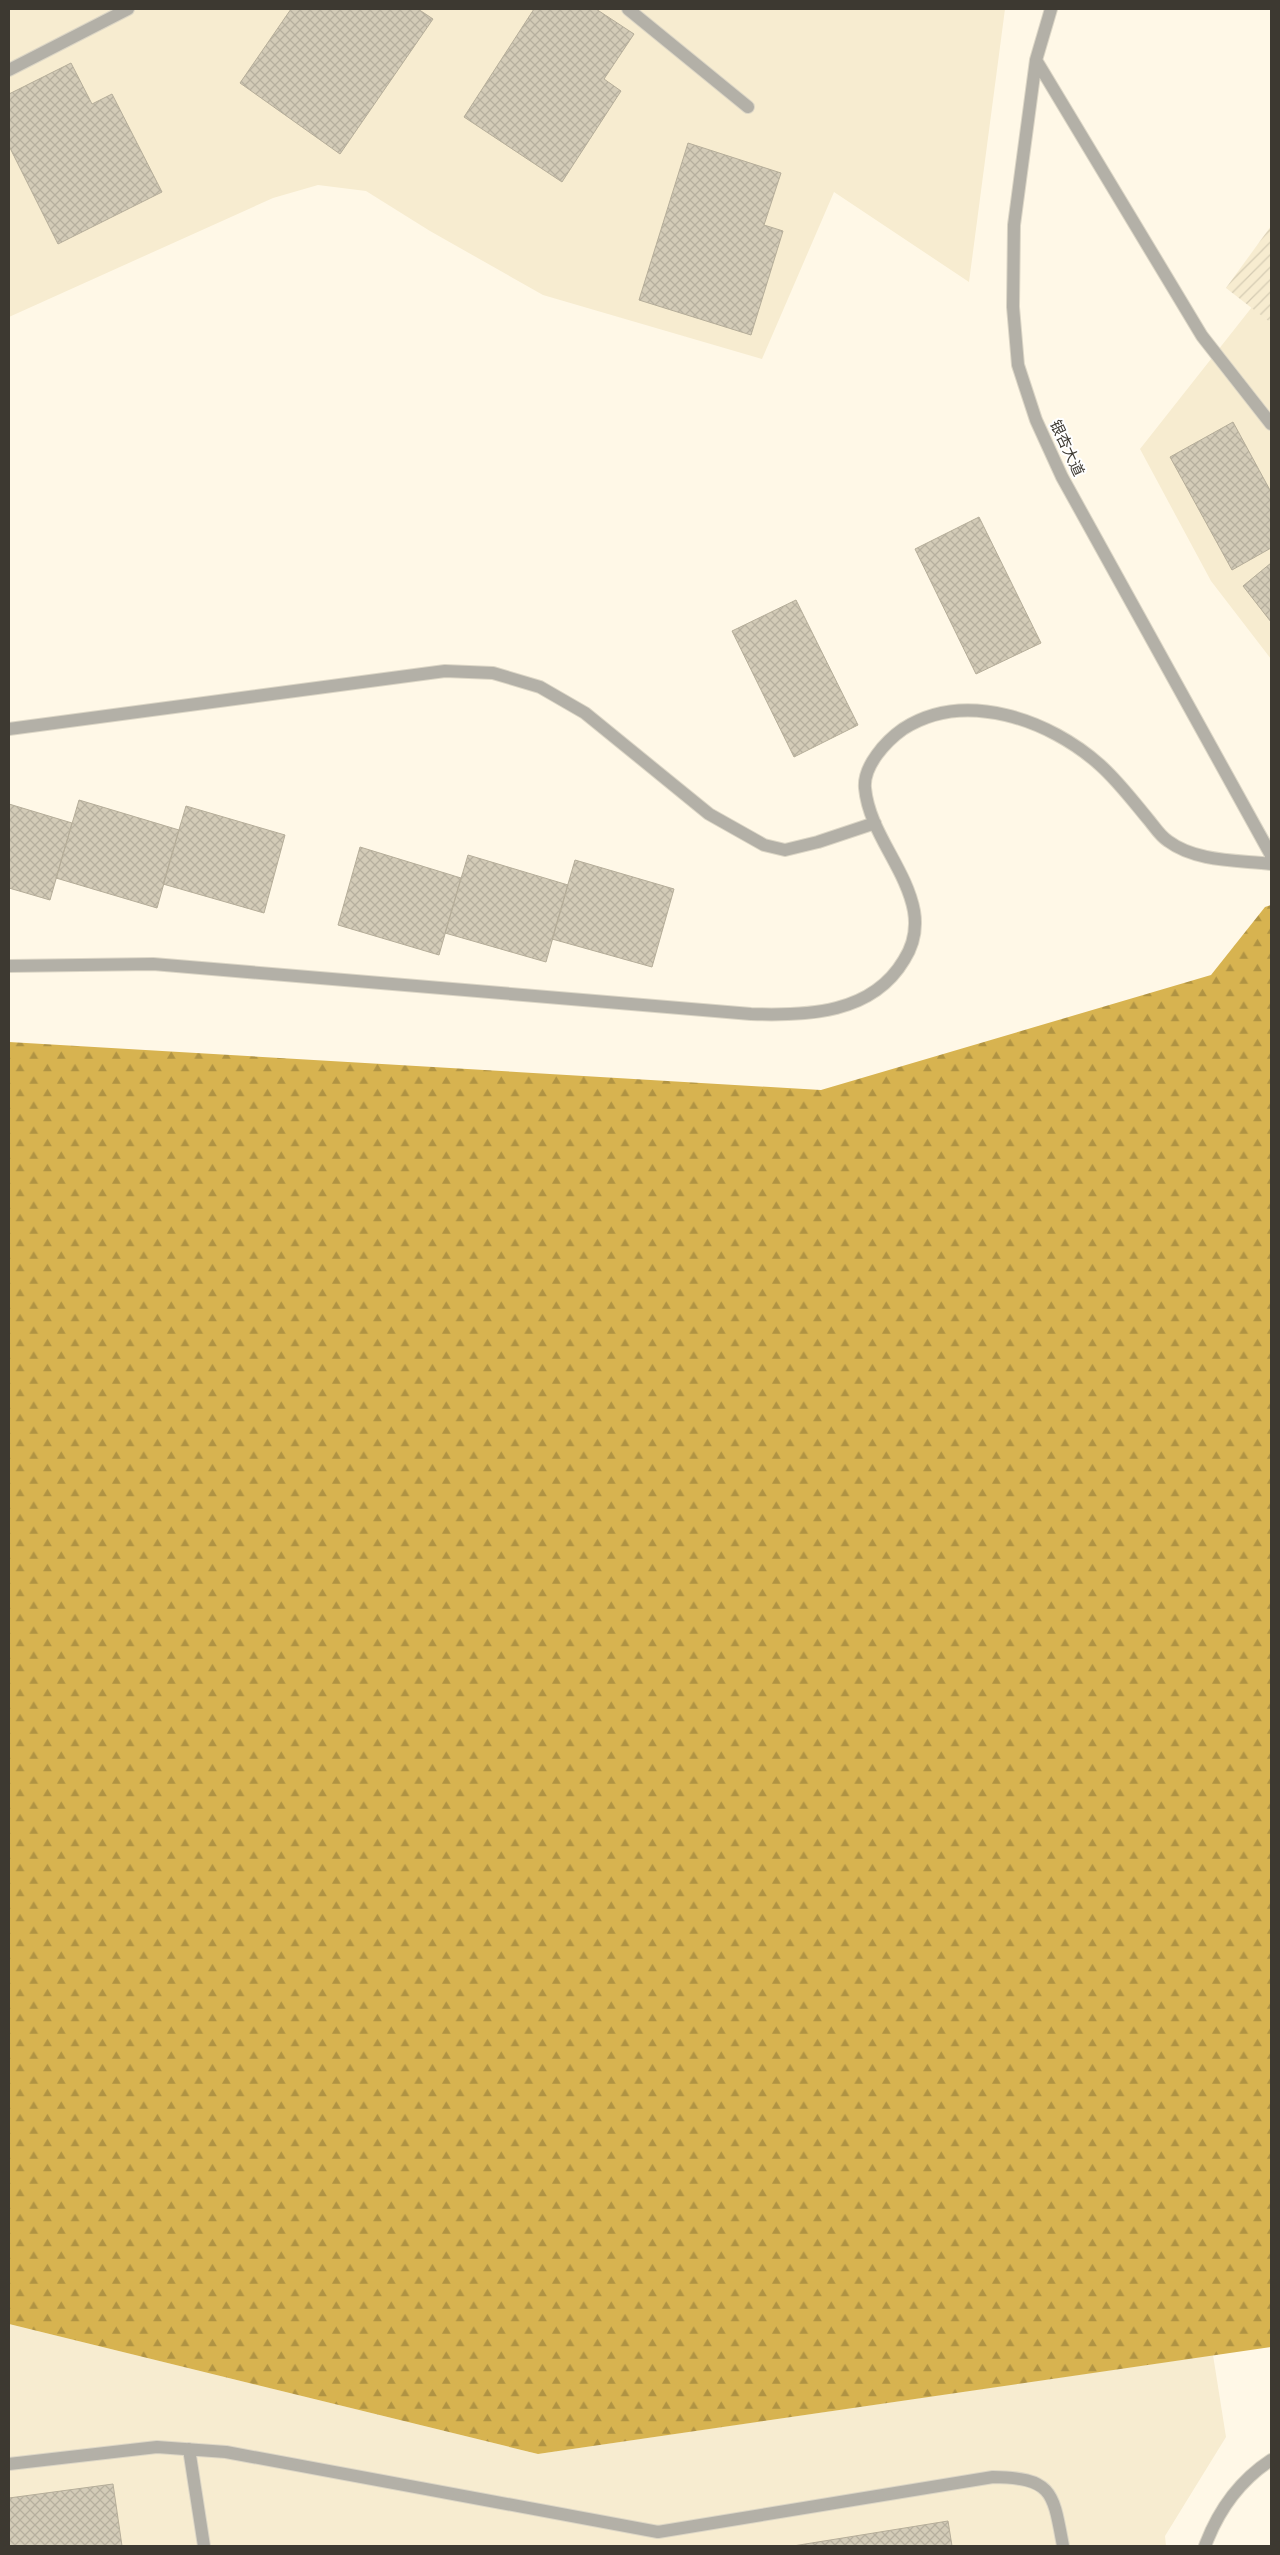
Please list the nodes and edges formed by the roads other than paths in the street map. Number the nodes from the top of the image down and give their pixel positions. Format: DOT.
graph roads {
  1 [pos="128,9"];
  2 [pos="628,9"];
  3 [pos="1051,9"];
  4 [pos="109,13"];
  5 [pos="1036,60"];
  6 [pos="9,70"];
  7 [pos="748,107"];
  8 [pos="1271,424"];
  9 [pos="9,728"];
  10 [pos="875,823"];
  11 [pos="1271,855"];
  12 [pos="1271,864"];
  13 [pos="9,966"];
  14 [pos="189,2449"];
  15 [pos="9,2464"];
  16 [pos="1268,2465"];
  17 [pos="204,2546"];
  18 [pos="1063,2546"];
  19 [pos="1205,2546"];
  1 -- 4 [label="street"];
  2 -- 7 [label="street"];
  3 -- 5 [label="street, 银杏大道"];
  4 -- 6 [label="street"];
  5 -- 8 [label="street"];
  5 -- 11 [label="street, 银杏大道"];
  9 -- 10 [label="street"];
  10 -- 12 [label="street"];
  10 -- 13 [label="street"];
  14 -- 15 [label="street"];
  14 -- 17 [label="street"];
  14 -- 18 [label="street"];
  16 -- 19 [label="street"];
}
